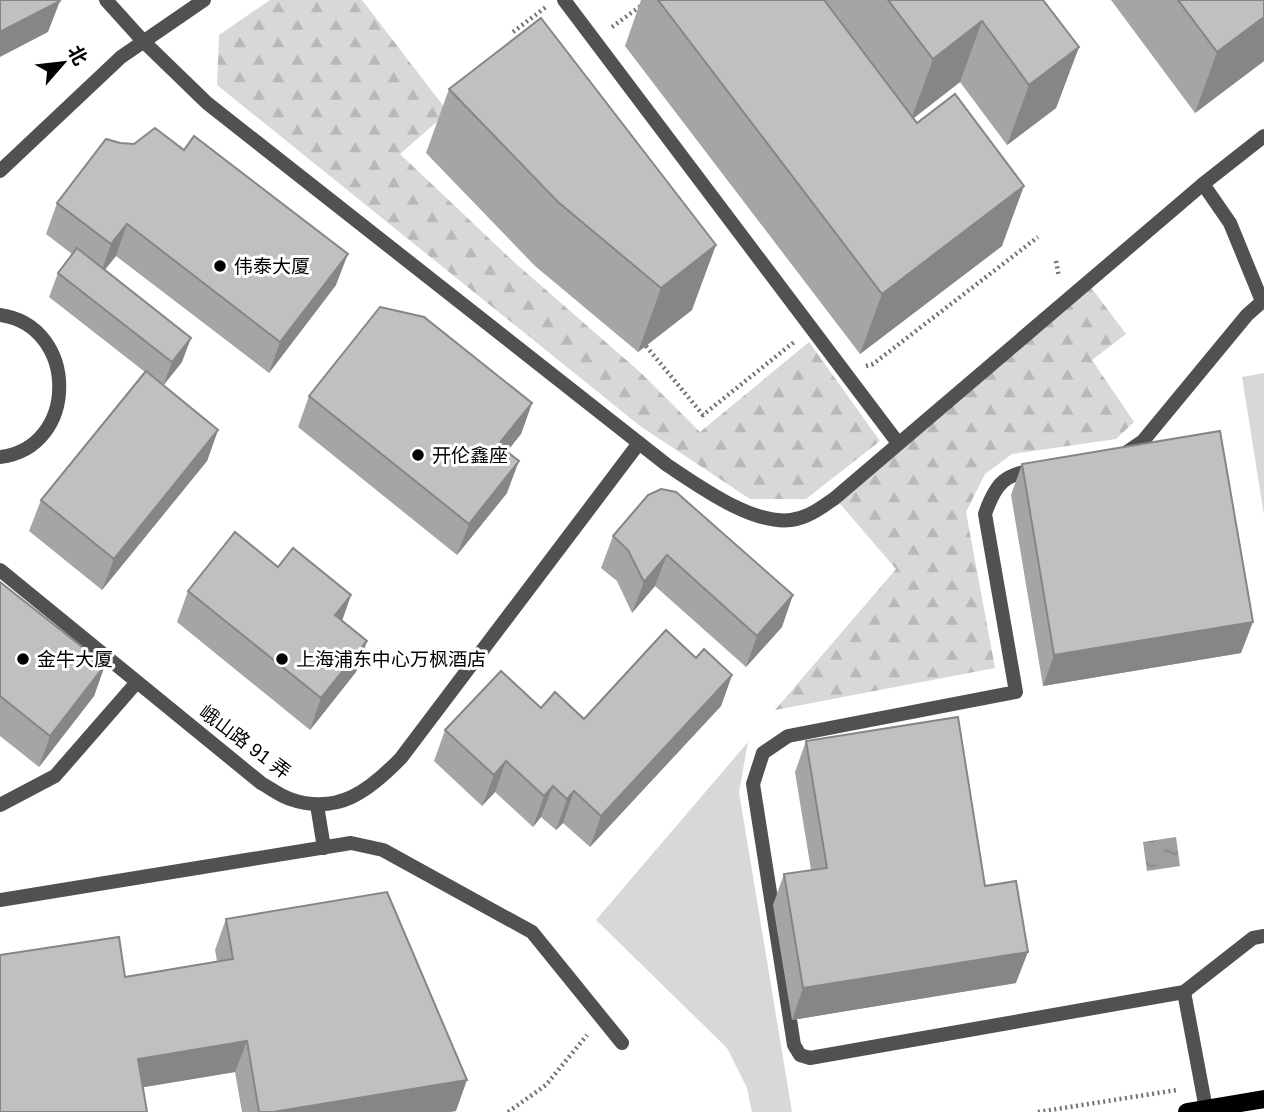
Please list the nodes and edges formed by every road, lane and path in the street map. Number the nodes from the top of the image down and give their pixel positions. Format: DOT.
graph roads {
  1 [pos="106,0"];
  2 [pos="204,0"];
  3 [pos="556,0"];
  4 [pos="564,0"];
  5 [pos="649,0"];
  6 [pos="513,32"];
  7 [pos="594,40"];
  8 [pos="143,41"];
  9 [pos="1264,136"];
  10 [pos="0,171"];
  11 [pos="1203,184"];
  12 [pos="1038,237"];
  13 [pos="1263,301"];
  14 [pos="0,315"];
  15 [pos="811,329"];
  16 [pos="646,345"];
  17 [pos="844,372"];
  18 [pos="639,443"];
  19 [pos="898,443"];
  20 [pos="0,457"];
  21 [pos="1107,458"];
  22 [pos="1055,466"];
  23 [pos="0,570"];
  24 [pos="137,682"];
  25 [pos="317,804"];
  26 [pos="0,805"];
  27 [pos="324,848"];
  28 [pos="0,900"];
  29 [pos="1264,936"];
  30 [pos="1184,992"];
  31 [pos="601,1018"];
  32 [pos="622,1043"];
  33 [pos="1201,1086"];
  34 [pos="1264,1100"];
  35 [pos="1206,1109"];
  36 [pos="508,1112"];
  37 [pos="1038,1112"];
  38 [pos="1187,1112"];
  1 -- 8 [label="street"];
  2 -- 8 [label="street"];
  3 -- 6 [label="path"];
  4 -- 7 [label="street"];
  5 -- 7 [label="path"];
  7 -- 15 [label="street"];
  8 -- 10 [label="street"];
  8 -- 18 [label="street"];
  9 -- 11 [label="street"];
  11 -- 13 [label="street"];
  11 -- 19 [label="street"];
  12 -- 17 [label="path"];
  13 -- 21 [label="street"];
  14 -- 20 [label="street"];
  15 -- 16 [label="path"];
  15 -- 17 [label="street"];
  17 -- 19 [label="street"];
  18 -- 19 [label="street"];
  18 -- 25 [label="street, 峨山路 91 弄"];
  22 -- 30 [label="street"];
  23 -- 24 [label="street, 峨山路 91 弄"];
  24 -- 25 [label="street, 峨山路 91 弄"];
  24 -- 26 [label="street"];
  25 -- 27 [label="street"];
  27 -- 28 [label="street"];
  27 -- 31 [label="street"];
  29 -- 30 [label="street"];
  30 -- 33 [label="street"];
  31 -- 32 [label="street"];
  31 -- 36 [label="path"];
  33 -- 35 [label="street"];
  33 -- 37 [label="path"];
  34 -- 35 [label="main road"];
  35 -- 38 [label="main road"];
}
